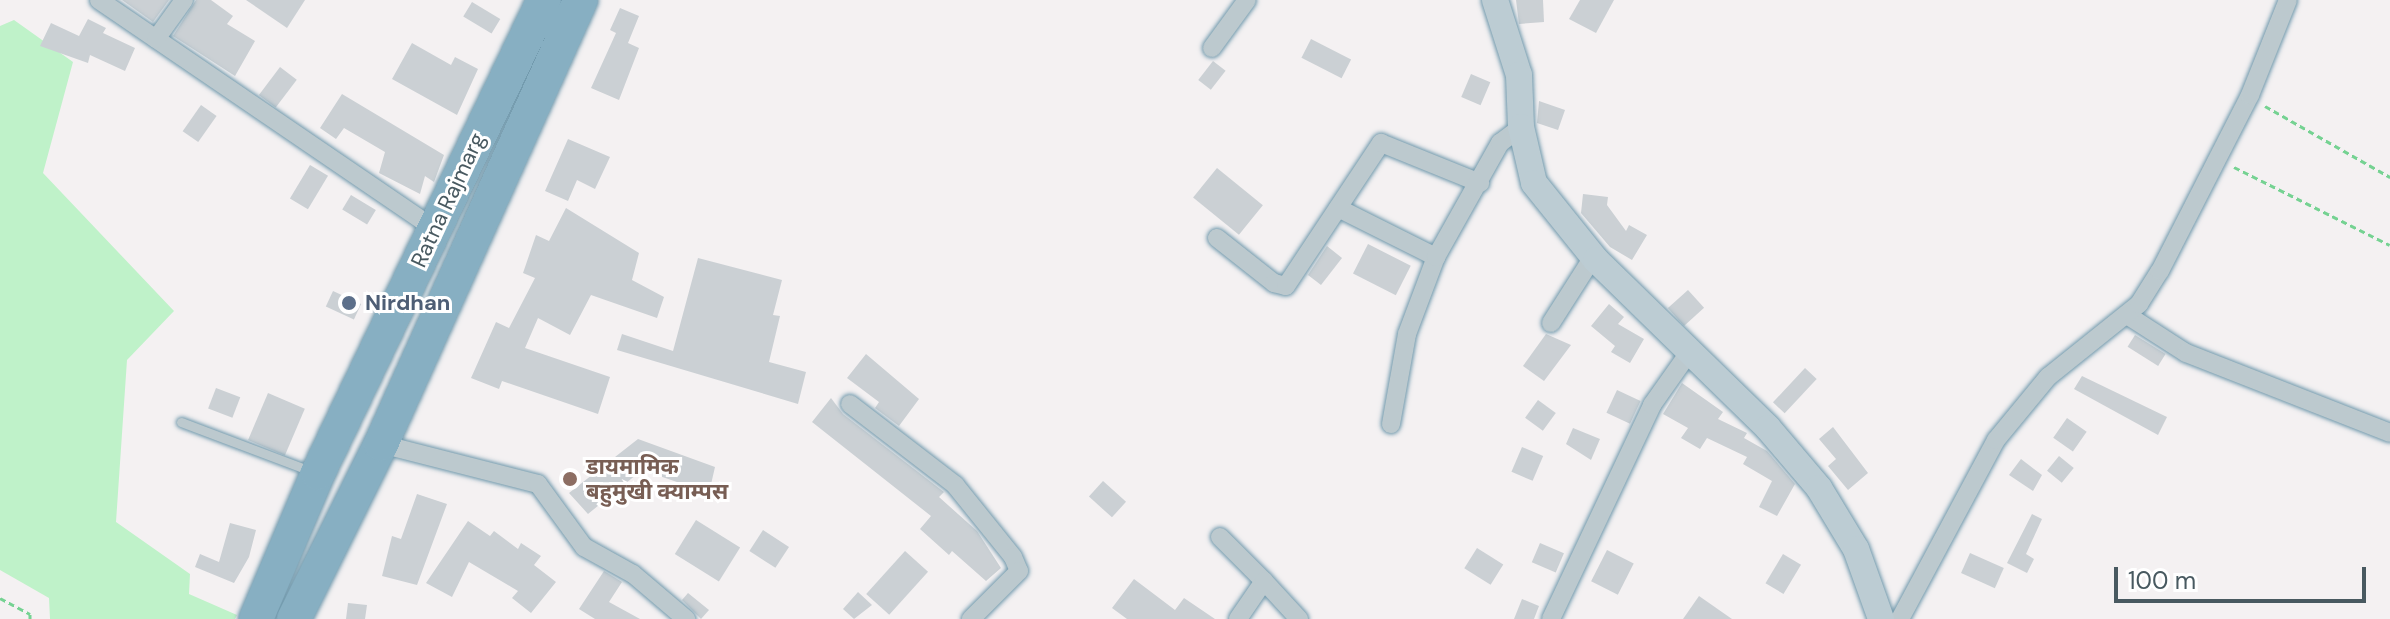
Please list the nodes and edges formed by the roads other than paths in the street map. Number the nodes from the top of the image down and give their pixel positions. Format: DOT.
graph roads {
  1 [pos="99,0"];
  2 [pos="184,0"];
  3 [pos="544,0"];
  4 [pos="581,0"];
  5 [pos="1247,0"];
  6 [pos="1495,0"];
  7 [pos="2288,0"];
  8 [pos="156,39"];
  9 [pos="1212,48"];
  10 [pos="1521,127"];
  11 [pos="1480,183"];
  12 [pos="1338,208"];
  13 [pos="433,228"];
  14 [pos="1217,238"];
  15 [pos="1436,257"];
  16 [pos="1593,257"];
  17 [pos="2127,315"];
  18 [pos="1551,323"];
  19 [pos="1688,354"];
  20 [pos="850,404"];
  21 [pos="181,422"];
  22 [pos="1391,424"];
  23 [pos="2390,433"];
  24 [pos="381,444"];
  25 [pos="318,473"];
  26 [pos="1220,537"];
  27 [pos="1264,581"];
  28 [pos="256,619"];
  29 [pos="294,619"];
  30 [pos="686,619"];
  31 [pos="971,619"];
  32 [pos="1238,619"];
  33 [pos="1299,619"];
  34 [pos="1551,619"];
  35 [pos="1881,619"];
  36 [pos="1900,619"];
  1 -- 8 [label="street"];
  2 -- 8 [label="street"];
  3 -- 13 [label="highway, Ratna Rajmarg"];
  4 -- 24 [label="highway, Ratna Rajmarg"];
  5 -- 9 [label="street"];
  6 -- 10 [label="street"];
  7 -- 17 [label="street"];
  8 -- 13 [label="street"];
  10 -- 11 [label="street"];
  10 -- 16 [label="street"];
  11 -- 12 [label="street"];
  11 -- 15 [label="street"];
  12 -- 14 [label="street"];
  12 -- 15 [label="street"];
  13 -- 25 [label="highway, Ratna Rajmarg"];
  15 -- 22 [label="street"];
  16 -- 18 [label="street"];
  16 -- 19 [label="street"];
  17 -- 23 [label="street"];
  17 -- 36 [label="street"];
  19 -- 34 [label="street"];
  19 -- 35 [label="street"];
  20 -- 31 [label="street"];
  21 -- 25 [label="lane"];
  24 -- 29 [label="highway, Ratna Rajmarg"];
  24 -- 30 [label="street"];
  25 -- 28 [label="highway, Ratna Rajmarg"];
  26 -- 27 [label="street"];
  27 -- 32 [label="street"];
  27 -- 33 [label="street"];
}
